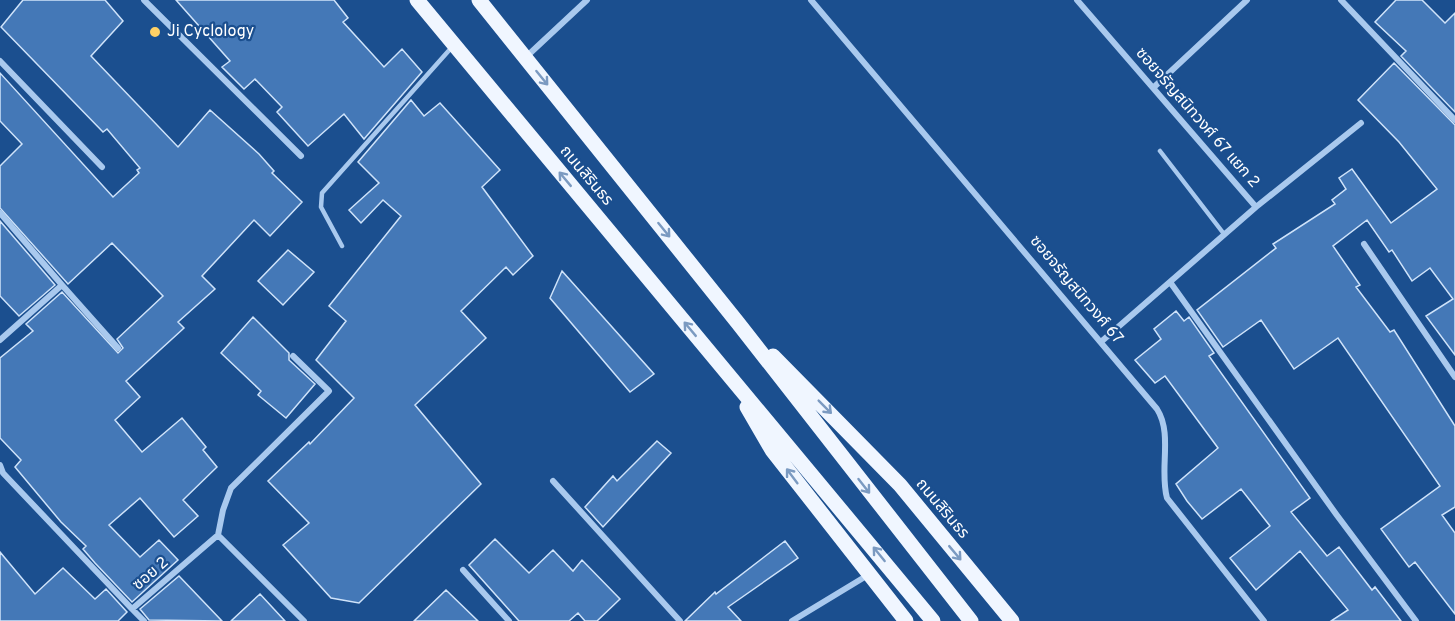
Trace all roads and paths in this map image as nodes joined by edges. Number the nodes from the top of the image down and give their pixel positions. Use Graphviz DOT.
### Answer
graph roads {
  1 [pos="144,0"];
  2 [pos="417,0"];
  3 [pos="479,0"];
  4 [pos="587,0"];
  5 [pos="811,0"];
  6 [pos="1077,0"];
  7 [pos="1248,0"];
  8 [pos="1341,0"];
  9 [pos="453,45"];
  10 [pos="525,58"];
  11 [pos="0,61"];
  12 [pos="1153,88"];
  13 [pos="1455,120"];
  14 [pos="1361,123"];
  15 [pos="1160,151"];
  16 [pos="301,156"];
  17 [pos="102,167"];
  18 [pos="1256,207"];
  19 [pos="0,213"];
  20 [pos="1224,234"];
  21 [pos="1364,244"];
  22 [pos="342,246"];
  23 [pos="1170,282"];
  24 [pos="62,285"];
  25 [pos="738,323"];
  26 [pos="0,340"];
  27 [pos="1102,341"];
  28 [pos="118,348"];
  29 [pos="293,356"];
  30 [pos="728,374"];
  31 [pos="1455,376"];
  32 [pos="0,465"];
  33 [pos="553,481"];
  34 [pos="218,535"];
  35 [pos="463,570"];
  36 [pos="869,575"];
  37 [pos="132,609"];
  38 [pos="144,621"];
  39 [pos="304,621"];
  40 [pos="509,621"];
  41 [pos="680,621"];
  42 [pos="792,621"];
  43 [pos="906,621"];
  44 [pos="933,621"];
  45 [pos="971,621"];
  46 [pos="1012,621"];
  47 [pos="1264,621"];
  48 [pos="1416,621"];
  1 -- 16 [label="street"];
  2 -- 9 [label="main road, ถนนสิรินธร"];
  3 -- 10 [label="main road, ถนนสิรินธร"];
  4 -- 10 [label="street"];
  5 -- 27 [label="street, ซอยจรัญสนิทวงศ์ 67"];
  6 -- 12 [label="street, ซอยจรัญสนิทวงศ์ 67 แยก 2"];
  7 -- 12 [label="street"];
  8 -- 13 [label="street"];
  9 -- 22 [label="lane"];
  30 -- 9 [label="main road, ถนนสิรินธร, one-way"];
  10 -- 25 [label="main road, ถนนสิรินธร, one-way"];
  11 -- 17 [label="street"];
  12 -- 18 [label="street, ซอยจรัญสนิทวงศ์ 67 แยก 2"];
  14 -- 18 [label="street"];
  15 -- 20 [label="lane"];
  18 -- 20 [label="street, ซอยจรัญสนิทวงศ์ 67 แยก 2"];
  19 -- 24 [label="street"];
  20 -- 23 [label="street, ซอยจรัญสนิทวงศ์ 67 แยก 2"];
  21 -- 31 [label="street"];
  23 -- 27 [label="street, ซอยจรัญสนิทวงศ์ 67 แยก 2"];
  23 -- 48 [label="street"];
  24 -- 26 [label="street"];
  24 -- 28 [label="street"];
  25 -- 45 [label="main road, ถนนสิรินธร, one-way"];
  25 -- 46 [label="main road, ถนนสิรินธร, one-way"];
  27 -- 47 [label="street, ซอยจรัญสนิทวงศ์ 67"];
  29 -- 34 [label="street"];
  36 -- 30 [label="main road, ถนนสิรินธร, one-way"];
  44 -- 30 [label="main road, ถนนสิรินธร, one-way"];
  32 -- 37 [label="street, ซอย 2"];
  33 -- 41 [label="street"];
  34 -- 37 [label="street, ซอย 2"];
  34 -- 39 [label="street"];
  35 -- 40 [label="street"];
  36 -- 42 [label="street"];
  36 -- 43 [label="main road, ถนนสิรินธร"];
  37 -- 38 [label="street"];
}
